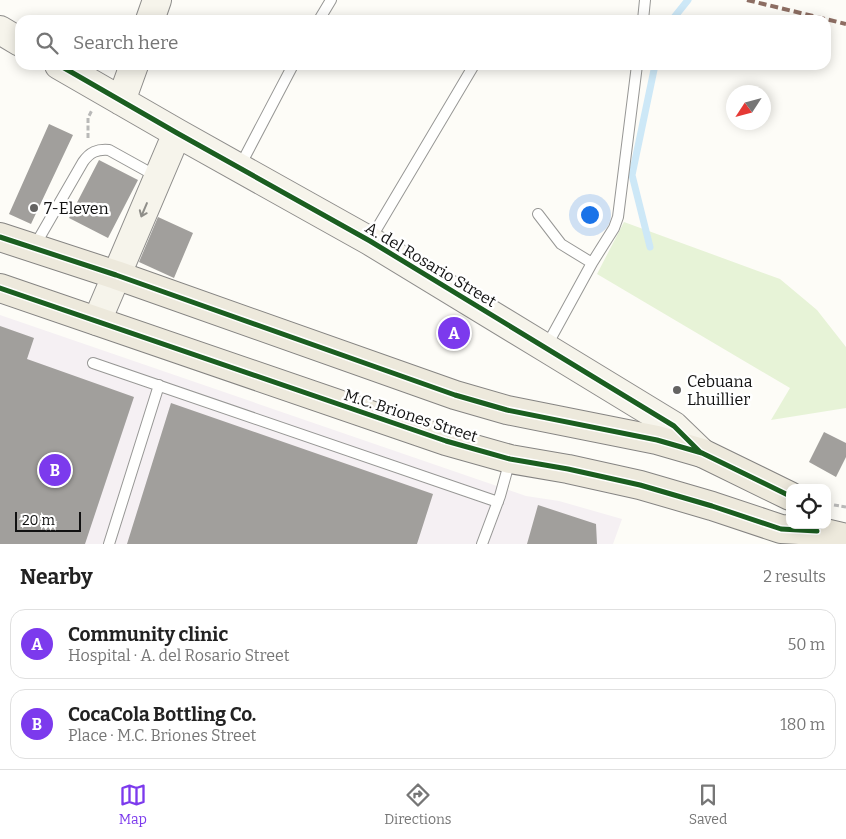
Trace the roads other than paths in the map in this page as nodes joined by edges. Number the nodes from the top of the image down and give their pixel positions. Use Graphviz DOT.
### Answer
graph roads {
  1 [pos="157,0"];
  2 [pos="331,0"];
  3 [pos="645,0"];
  4 [pos="152,15"];
  5 [pos="322,15"];
  6 [pos="644,15"];
  7 [pos="0,30"];
  8 [pos="15,39"];
  9 [pos="68,70"];
  10 [pos="130,70"];
  11 [pos="291,70"];
  12 [pos="471,70"];
  13 [pos="636,70"];
  14 [pos="111,95"];
  15 [pos="177,134"];
  16 [pos="239,168"];
  17 [pos="158,177"];
  18 [pos="538,214"];
  19 [pos="0,237"];
  20 [pos="370,241"];
  21 [pos="33,248"];
  22 [pos="592,263"];
  23 [pos="116,275"];
  24 [pos="0,288"];
  25 [pos="97,321"];
  26 [pos="546,348"];
  27 [pos="93,363"];
  28 [pos="158,385"];
  29 [pos="702,453"];
  30 [pos="510,459"];
  31 [pos="786,494"];
  32 [pos="498,502"];
  33 [pos="811,529"];
  34 [pos="818,529"];
  35 [pos="777,537"];
  36 [pos="846,538"];
  37 [pos="109,544"];
  38 [pos="482,544"];
  1 -- 4 [label="street"];
  2 -- 5 [label="lane"];
  3 -- 6 [label="lane"];
  7 -- 8 [label="street"];
  9 -- 14 [label="street, A. del Rosario Street"];
  10 -- 14 [label="street"];
  11 -- 16 [label="lane"];
  12 -- 20 [label="lane"];
  13 -- 22 [label="lane"];
  14 -- 15 [label="street, A. del Rosario Street"];
  15 -- 16 [label="street, A. del Rosario Street"];
  15 -- 17 [label="street"];
  16 -- 20 [label="street, A. del Rosario Street"];
  17 -- 21 [label="lane"];
  17 -- 23 [label="street, one-way"];
  18 -- 22 [label="lane"];
  19 -- 21 [label="main road, M.C. Briones Street"];
  20 -- 26 [label="street, A. del Rosario Street"];
  21 -- 23 [label="main road, M.C. Briones Street"];
  22 -- 26 [label="lane"];
  23 -- 25 [label="street"];
  23 -- 29 [label="main road, M.C. Briones Street"];
  24 -- 25 [label="main road, M.C. Briones Street"];
  25 -- 30 [label="main road, M.C. Briones Street"];
  26 -- 29 [label="street, A. del Rosario Street"];
  27 -- 28 [label="lane"];
  28 -- 32 [label="lane"];
  28 -- 37 [label="lane"];
  29 -- 31 [label="main road, M.C. Briones Street"];
  30 -- 32 [label="lane"];
  30 -- 35 [label="main road, M.C. Briones Street"];
  32 -- 38 [label="lane"];
  33 -- 35 [label="main road, M.C. Briones Street"];
  34 -- 36 [label="main road, M.C. Briones Street"];
}
